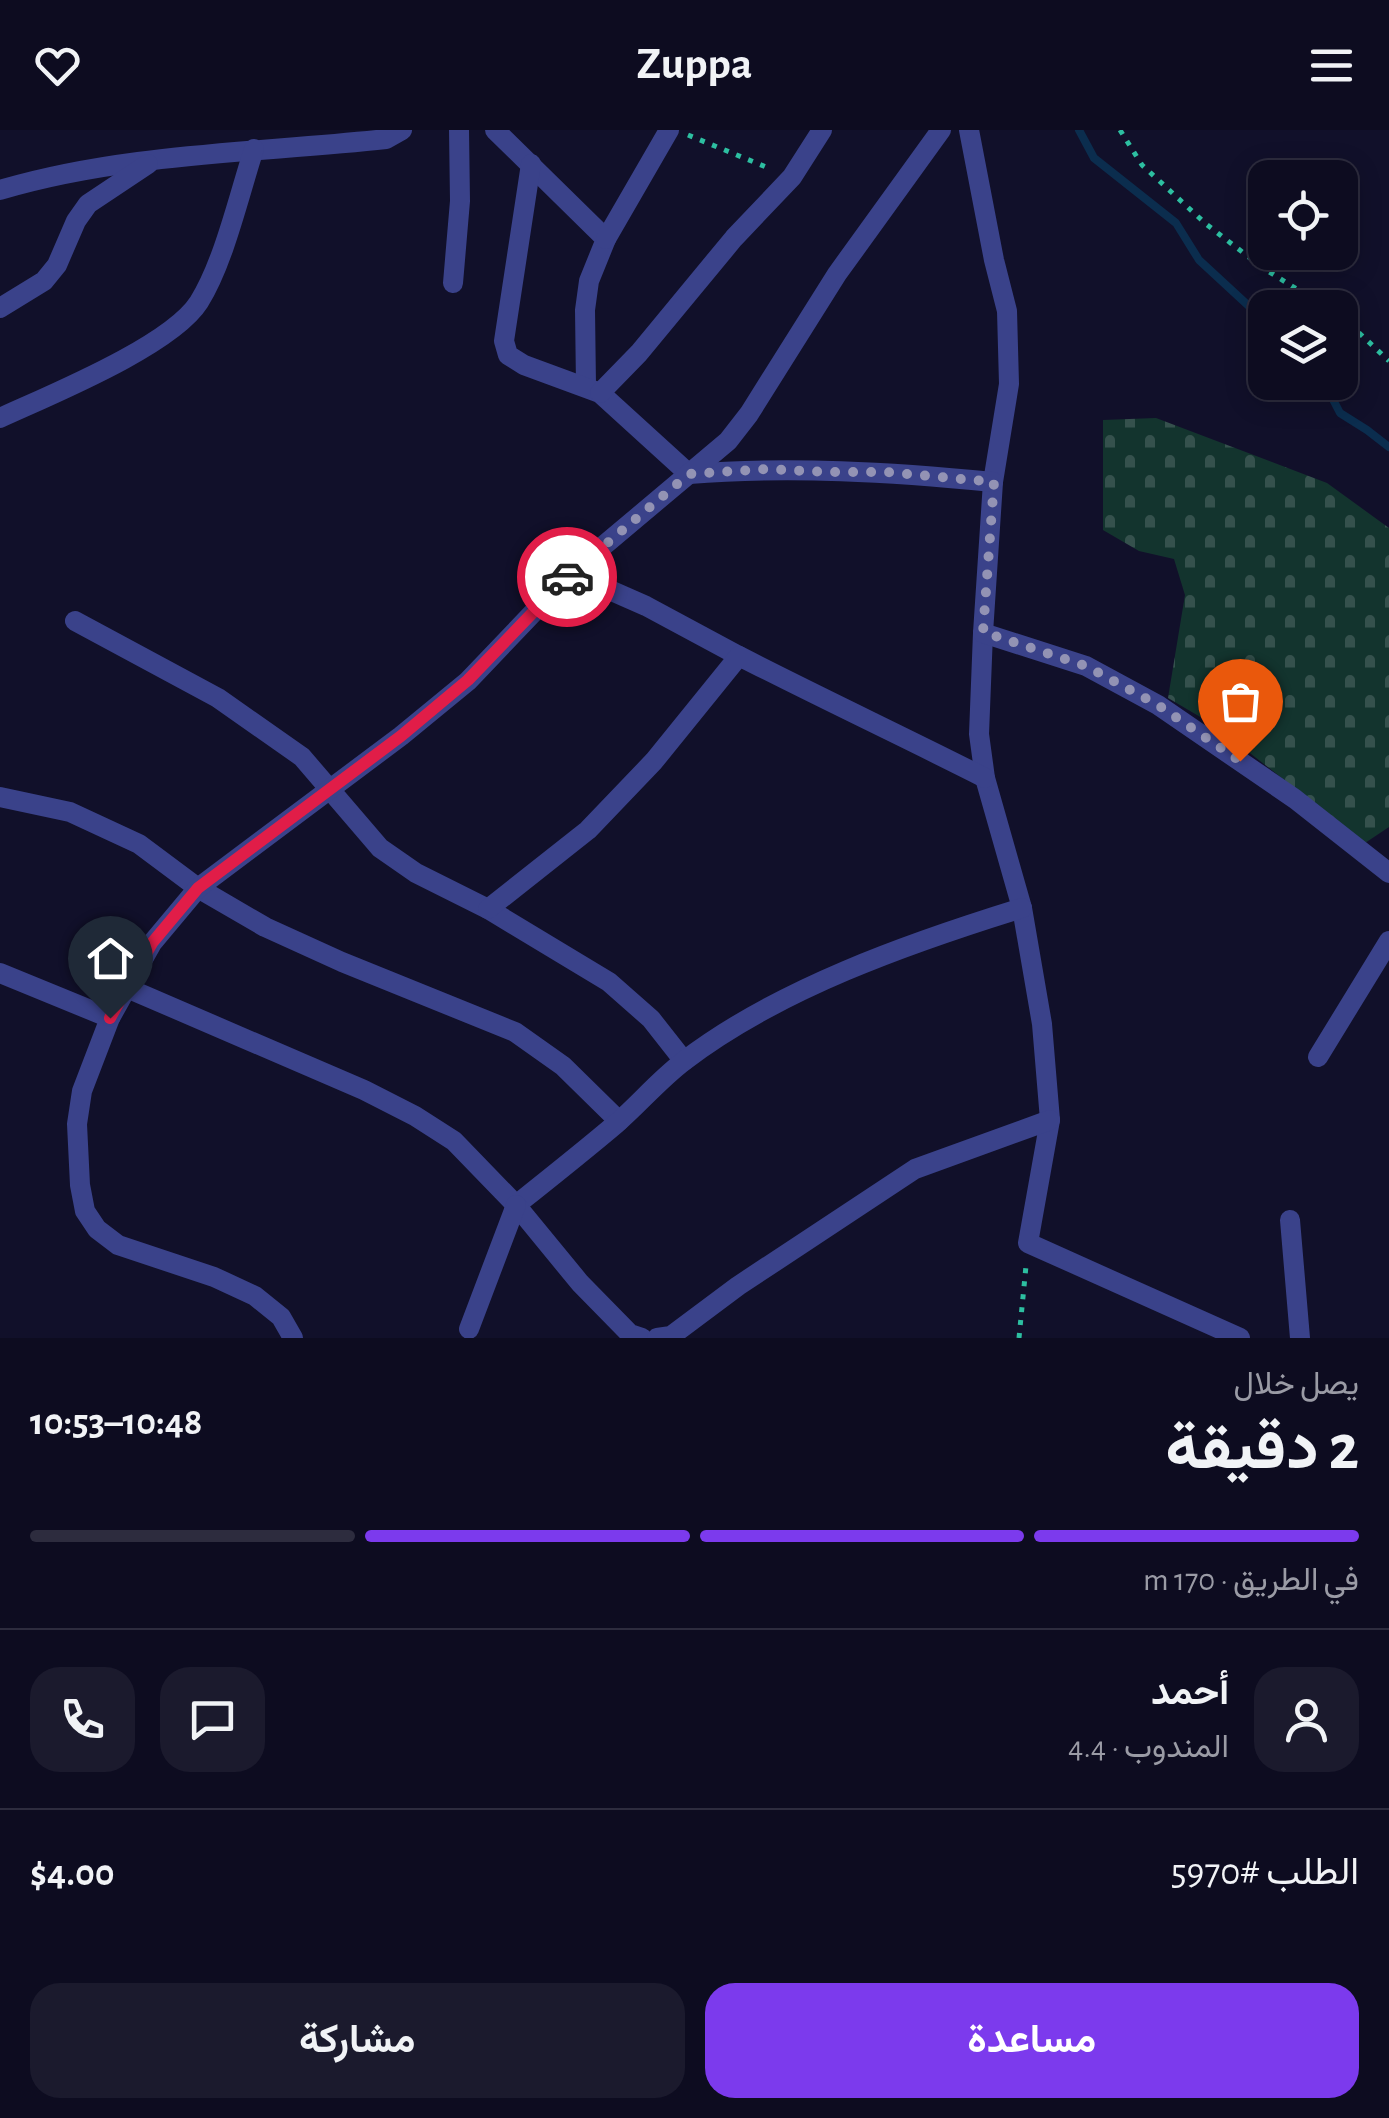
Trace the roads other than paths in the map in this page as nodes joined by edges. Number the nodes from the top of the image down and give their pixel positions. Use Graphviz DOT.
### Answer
graph roads {
  1 [pos="315,130"];
  2 [pos="402,130"];
  3 [pos="459,130"];
  4 [pos="495,130"];
  5 [pos="672,130"];
  6 [pos="822,130"];
  7 [pos="941,130"];
  8 [pos="968,130"];
  9 [pos="332,144"];
  10 [pos="254,149"];
  11 [pos="154,160"];
  12 [pos="531,164"];
  13 [pos="0,190"];
  14 [pos="606,239"];
  15 [pos="453,282"];
  16 [pos="0,308"];
  17 [pos="593,389"];
  18 [pos="0,418"];
  19 [pos="689,474"];
  20 [pos="994,482"];
  21 [pos="571,573"];
  22 [pos="75,621"];
  23 [pos="983,632"];
  24 [pos="739,656"];
  25 [pos="985,778"];
  26 [pos="331,789"];
  27 [pos="0,797"];
  28 [pos="1389,874"];
  29 [pos="198,888"];
  30 [pos="1022,908"];
  31 [pos="488,909"];
  32 [pos="1389,941"];
  33 [pos="0,974"];
  34 [pos="127,988"];
  35 [pos="110,1018"];
  36 [pos="1318,1058"];
  37 [pos="684,1061"];
  38 [pos="1050,1120"];
  39 [pos="619,1121"];
  40 [pos="516,1205"];
  41 [pos="1290,1220"];
  42 [pos="469,1329"];
  43 [pos="293,1338"];
  44 [pos="642,1338"];
  45 [pos="657,1338"];
  46 [pos="1240,1338"];
  47 [pos="1300,1338"];
  1 -- 9 [label="street"];
  2 -- 9 [label="street"];
  3 -- 15 [label="street"];
  4 -- 12 [label="street"];
  5 -- 14 [label="street"];
  6 -- 17 [label="street"];
  7 -- 19 [label="street"];
  8 -- 20 [label="street"];
  9 -- 10 [label="street"];
  10 -- 11 [label="street"];
  10 -- 18 [label="street"];
  11 -- 13 [label="street"];
  11 -- 16 [label="street"];
  12 -- 14 [label="street"];
  12 -- 17 [label="street"];
  14 -- 17 [label="street"];
  17 -- 19 [label="street"];
  19 -- 20 [label="street"];
  19 -- 21 [label="street"];
  20 -- 23 [label="street"];
  21 -- 24 [label="street"];
  21 -- 26 [label="street"];
  22 -- 26 [label="street"];
  23 -- 25 [label="street"];
  23 -- 28 [label="street"];
  24 -- 25 [label="street"];
  24 -- 31 [label="street"];
  25 -- 30 [label="street"];
  26 -- 29 [label="street"];
  26 -- 31 [label="street"];
  27 -- 29 [label="street"];
  29 -- 34 [label="street"];
  29 -- 39 [label="street"];
  30 -- 37 [label="street"];
  30 -- 38 [label="street"];
  31 -- 37 [label="street"];
  32 -- 36 [label="street"];
  33 -- 35 [label="street"];
  34 -- 35 [label="street"];
  34 -- 40 [label="street"];
  35 -- 43 [label="street"];
  37 -- 39 [label="street"];
  38 -- 45 [label="street"];
  38 -- 46 [label="street"];
  39 -- 40 [label="street"];
  40 -- 42 [label="street"];
  40 -- 44 [label="street"];
  41 -- 47 [label="street"];
}
